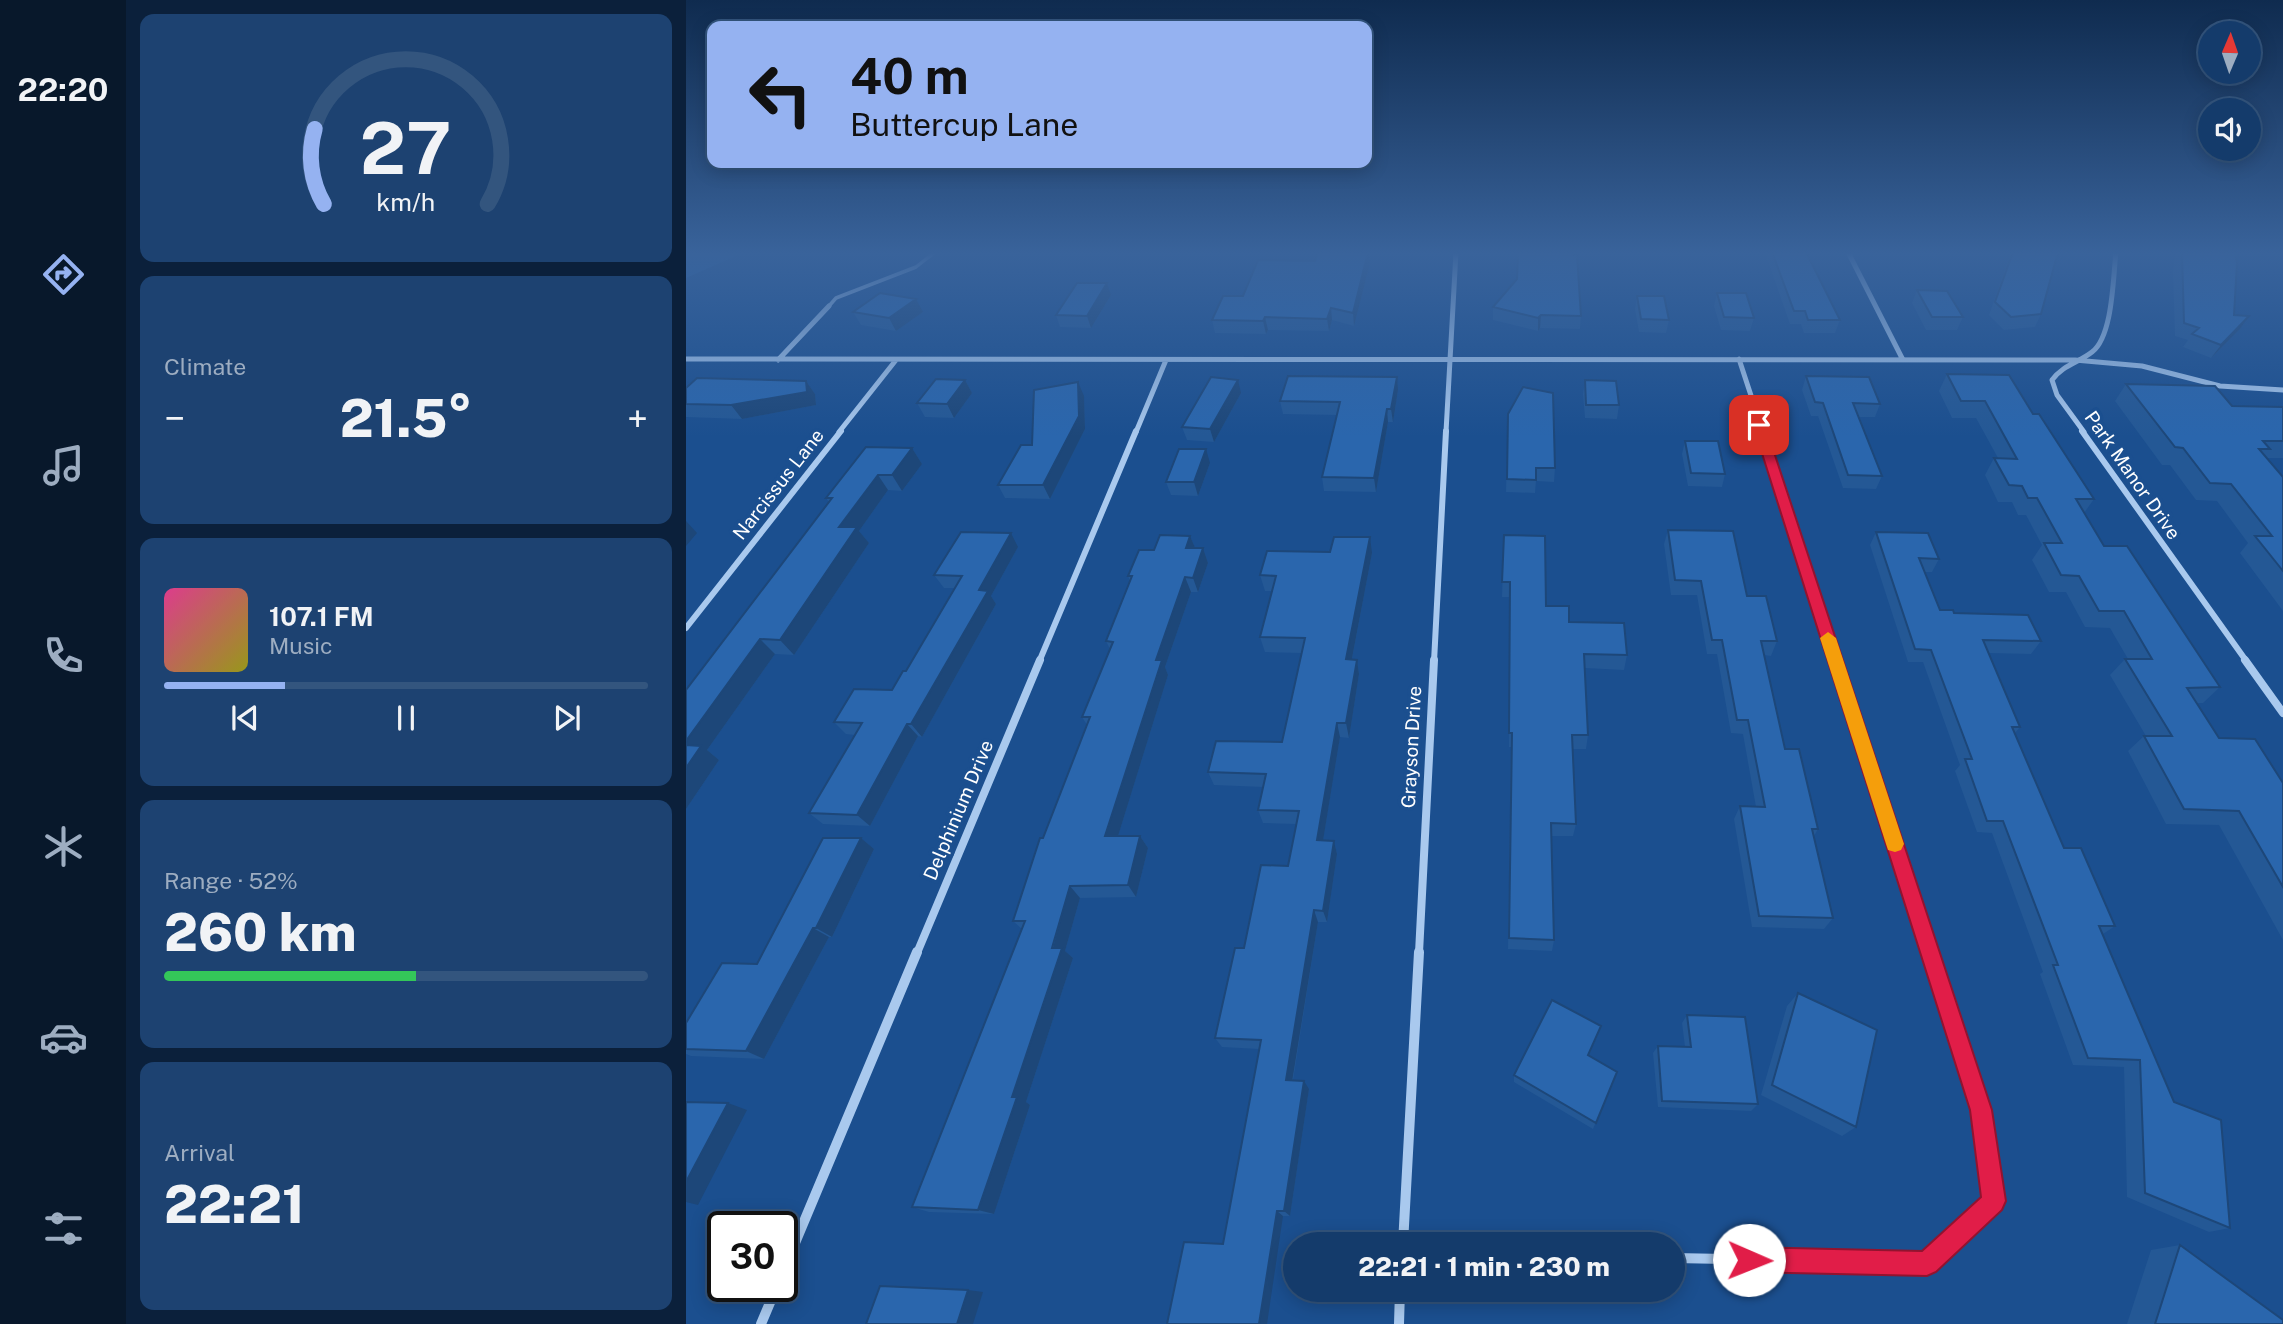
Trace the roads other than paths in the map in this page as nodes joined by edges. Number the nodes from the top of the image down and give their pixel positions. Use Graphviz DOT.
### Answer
graph roads {
  1 [pos="822,314"];
  2 [pos="1451,314"];
  3 [pos="1880,314"];
  4 [pos="2107,314"];
  5 [pos="686,359"];
  6 [pos="1739,359"];
  7 [pos="778,360"];
  8 [pos="896,360"];
  9 [pos="1166,360"];
  10 [pos="1448,360"];
  11 [pos="1903,360"];
  12 [pos="2075,360"];
  13 [pos="2283,390"];
  14 [pos="686,628"];
  15 [pos="2283,713"];
  16 [pos="1404,1232"];
  17 [pos="798,1236"];
  18 [pos="1685,1258"];
  19 [pos="770,1302"];
  20 [pos="1400,1302"];
  21 [pos="761,1324"];
  22 [pos="1399,1324"];
  1 -- 7 [label="street"];
  2 -- 10 [label="street, Grayson Drive"];
  3 -- 11 [label="street"];
  4 -- 12 [label="street, Park Manor Drive"];
  5 -- 7 [label="street"];
  6 -- 10 [label="street"];
  6 -- 11 [label="street"];
  6 -- 18 [label="street"];
  7 -- 8 [label="street"];
  8 -- 9 [label="street"];
  8 -- 14 [label="street, Narcissus Lane"];
  9 -- 10 [label="street"];
  9 -- 17 [label="street, Delphinium Drive"];
  10 -- 16 [label="street, Grayson Drive"];
  11 -- 12 [label="street"];
  12 -- 13 [label="street"];
  12 -- 15 [label="street, Park Manor Drive"];
  19 -- 21 [label="street"];
  20 -- 22 [label="street"];
}
